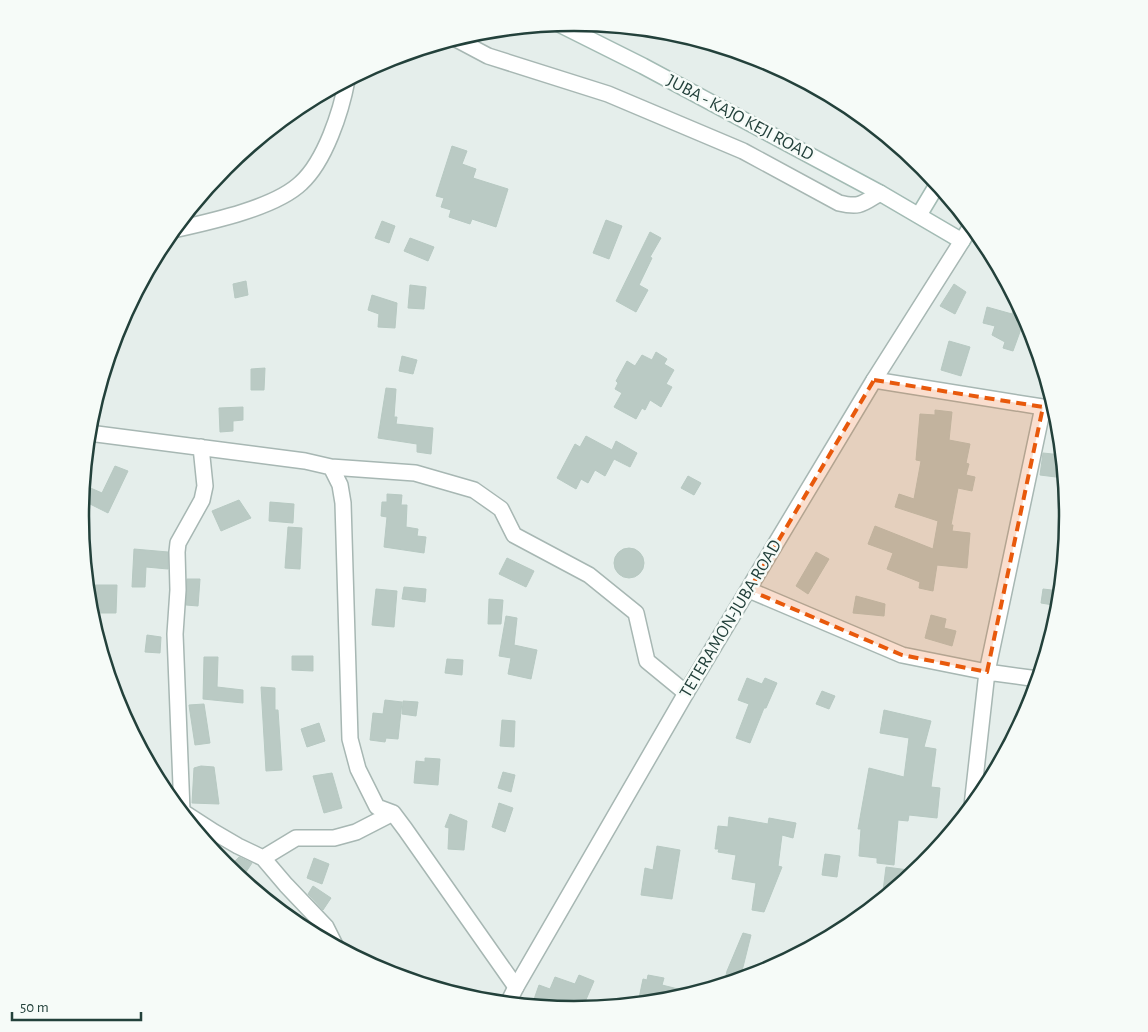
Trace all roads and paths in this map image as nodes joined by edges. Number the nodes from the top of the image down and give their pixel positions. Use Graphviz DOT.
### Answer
graph roads {
  1 [pos="573,31"];
  2 [pos="466,44"];
  3 [pos="345,89"];
  4 [pos="933,191"];
  5 [pos="880,193"];
  6 [pos="919,215"];
  7 [pos="185,227"];
  8 [pos="967,233"];
  9 [pos="962,241"];
  10 [pos="874,380"];
  11 [pos="1046,407"];
  12 [pos="1047,414"];
  13 [pos="97,433"];
  14 [pos="201,447"];
  15 [pos="331,467"];
  16 [pos="749,590"];
  17 [pos="987,672"];
  18 [pos="1031,677"];
  19 [pos="686,693"];
  20 [pos="974,790"];
  21 [pos="181,799"];
  22 [pos="393,813"];
  23 [pos="197,820"];
  24 [pos="263,858"];
  25 [pos="330,935"];
  26 [pos="516,987"];
  27 [pos="511,997"];
  1 -- 5 [label="street, JUBA - KAJO KEJI ROAD"];
  2 -- 5 [label="street"];
  3 -- 7 [label="street"];
  4 -- 6 [label="street"];
  5 -- 6 [label="street, JUBA - KAJO KEJI ROAD"];
  6 -- 9 [label="street, JUBA - KAJO KEJI ROAD"];
  8 -- 9 [label="street"];
  9 -- 10 [label="street, TETERAMON-JUBA ROAD"];
  10 -- 11 [label="street"];
  10 -- 16 [label="street, TETERAMON-JUBA ROAD"];
  12 -- 17 [label="street"];
  13 -- 14 [label="street"];
  14 -- 15 [label="street"];
  14 -- 21 [label="street"];
  15 -- 19 [label="street"];
  15 -- 22 [label="street"];
  16 -- 17 [label="street"];
  16 -- 19 [label="street, TETERAMON-JUBA ROAD"];
  17 -- 18 [label="street"];
  17 -- 20 [label="street"];
  19 -- 26 [label="street, TETERAMON-JUBA ROAD"];
  22 -- 24 [label="street"];
  22 -- 26 [label="street"];
  23 -- 24 [label="street"];
  24 -- 25 [label="street"];
  26 -- 27 [label="street, TETERAMON-JUBA ROAD"];
}
